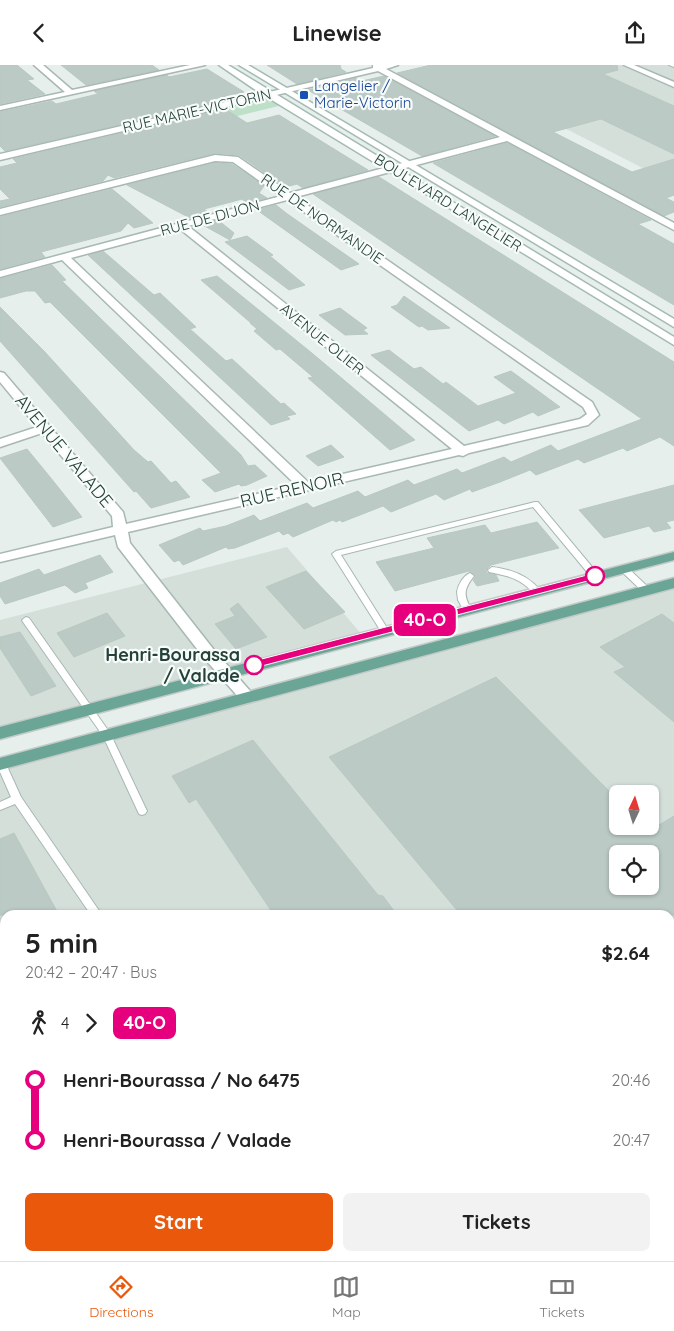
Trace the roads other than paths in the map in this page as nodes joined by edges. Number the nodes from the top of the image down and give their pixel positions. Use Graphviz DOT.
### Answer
graph roads {
  1 [pos="38,65"];
  2 [pos="201,65"];
  3 [pos="223,65"];
  4 [pos="244,65"];
  5 [pos="394,65"];
  6 [pos="628,65"];
  7 [pos="376,67"];
  8 [pos="674,85"];
  9 [pos="286,90"];
  10 [pos="71,93"];
  11 [pos="268,94"];
  12 [pos="0,109"];
  13 [pos="508,138"];
  14 [pos="0,157"];
  15 [pos="409,164"];
  16 [pos="391,168"];
  17 [pos="288,196"];
  18 [pos="0,212"];
  19 [pos="182,225"];
  20 [pos="674,227"];
  21 [pos="64,257"];
  22 [pos="0,275"];
  23 [pos="674,324"];
  24 [pos="674,342"];
  25 [pos="0,375"];
  26 [pos="584,422"];
  27 [pos="46,428"];
  28 [pos="0,443"];
  29 [pos="463,451"];
  30 [pos="306,487"];
  31 [pos="121,531"];
  32 [pos="674,556"];
  33 [pos="0,558"];
  34 [pos="624,569"];
  35 [pos="492,570"];
  36 [pos="470,576"];
  37 [pos="595,576"];
  38 [pos="674,583"];
  39 [pos="537,591"];
  40 [pos="646,591"];
  41 [pos="467,609"];
  42 [pos="26,620"];
  43 [pos="385,631"];
  44 [pos="225,673"];
  45 [pos="246,697"];
  46 [pos="89,709"];
  47 [pos="0,733"];
  48 [pos="107,735"];
  49 [pos="1,764"];
  50 [pos="17,799"];
  51 [pos="0,806"];
  52 [pos="142,811"];
  53 [pos="94,910"];
  1 -- 10 [label="street"];
  2 -- 10 [label="street"];
  3 -- 11 [label="street, BOULEVARD LANGELIER"];
  4 -- 9 [label="street, BOULEVARD LANGELIER"];
  5 -- 7 [label="street, RUE MARIE-VICTORIN"];
  6 -- 8 [label="street"];
  7 -- 9 [label="street, RUE MARIE-VICTORIN"];
  7 -- 13 [label="street"];
  9 -- 11 [label="street, RUE MARIE-VICTORIN"];
  9 -- 15 [label="street, BOULEVARD LANGELIER"];
  10 -- 12 [label="street"];
  11 -- 14 [label="street, RUE MARIE-VICTORIN"];
  11 -- 16 [label="street, BOULEVARD LANGELIER"];
  13 -- 15 [label="street, RUE DE DIJON"];
  13 -- 20 [label="street"];
  15 -- 16 [label="street, RUE DE DIJON"];
  15 -- 23 [label="street, BOULEVARD LANGELIER"];
  16 -- 17 [label="street, RUE DE DIJON"];
  16 -- 24 [label="street, BOULEVARD LANGELIER"];
  17 -- 18 [label="street, RUE DE NORMANDIE"];
  17 -- 19 [label="street, RUE DE DIJON"];
  17 -- 26 [label="street, RUE DE NORMANDIE"];
  19 -- 21 [label="street, RUE DE DIJON"];
  19 -- 29 [label="street, AVENUE OLIER"];
  21 -- 22 [label="street, RUE DE DIJON"];
  21 -- 30 [label="street"];
  25 -- 27 [label="street, AVENUE VALADE"];
  26 -- 29 [label="street, RUE RENOIR"];
  27 -- 28 [label="street"];
  27 -- 31 [label="street, AVENUE VALADE"];
  29 -- 30 [label="street, RUE RENOIR"];
  30 -- 31 [label="street, RUE RENOIR"];
  31 -- 33 [label="street, RUE RENOIR"];
  31 -- 44 [label="street, AVENUE VALADE"];
  32 -- 34 [label="main road"];
  34 -- 37 [label="main road"];
  34 -- 40 [label="lane"];
  35 -- 39 [label="lane"];
  36 -- 41 [label="lane"];
  37 -- 39 [label="main road"];
  37 -- 43 [label="lane"];
  38 -- 40 [label="main road"];
  39 -- 41 [label="main road"];
  40 -- 45 [label="main road"];
  41 -- 43 [label="main road"];
  42 -- 46 [label="lane"];
  43 -- 44 [label="main road"];
  44 -- 45 [label="street, AVENUE VALADE"];
  44 -- 46 [label="main road"];
  45 -- 48 [label="main road"];
  46 -- 47 [label="main road"];
  46 -- 48 [label="lane"];
  48 -- 49 [label="main road"];
  48 -- 52 [label="lane"];
  49 -- 50 [label="lane"];
  50 -- 51 [label="lane"];
  50 -- 53 [label="lane"];
}
